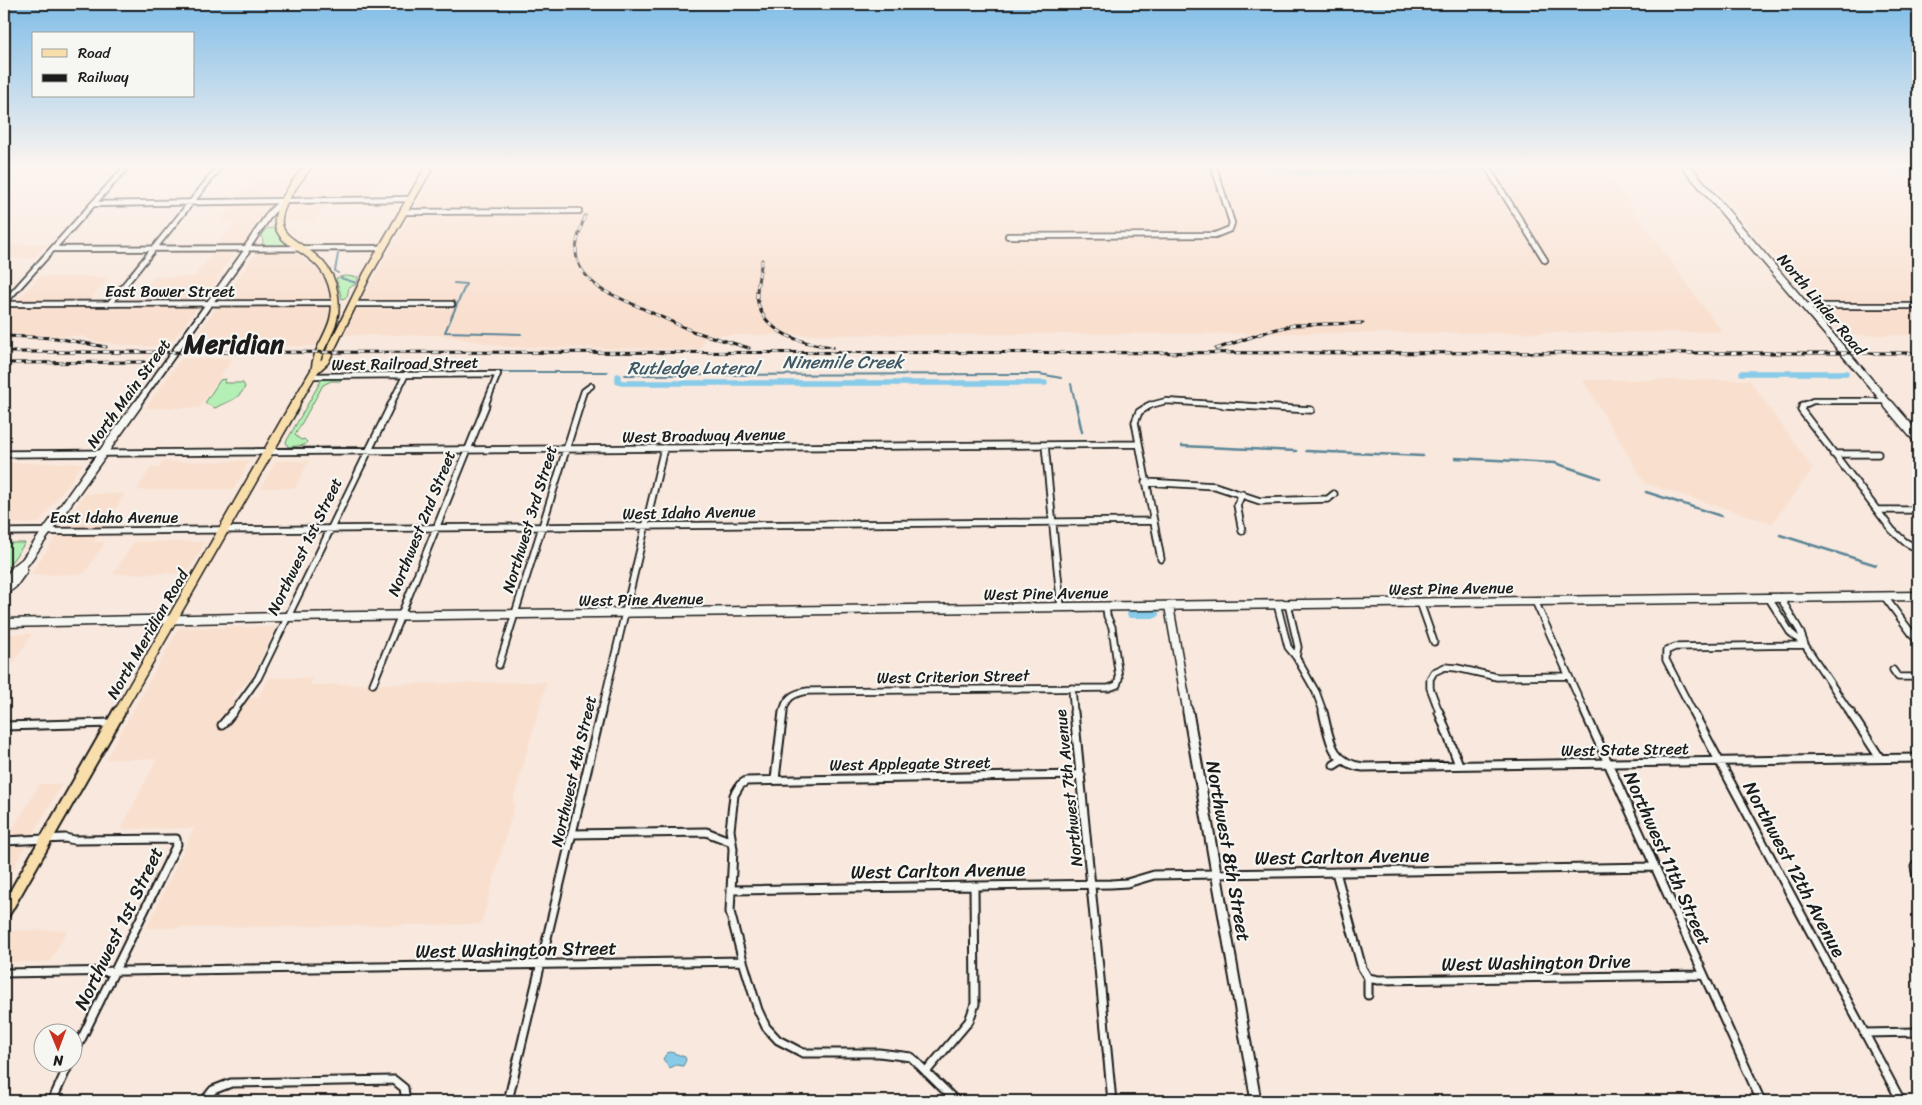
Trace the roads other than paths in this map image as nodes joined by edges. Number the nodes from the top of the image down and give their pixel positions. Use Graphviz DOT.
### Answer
graph roads {
  1 [pos="82,216"];
  2 [pos="180,216"];
  3 [pos="269,216"];
  4 [pos="278,216"];
  5 [pos="402,216"];
  6 [pos="1230,216"];
  7 [pos="1517,216"];
  8 [pos="1728,216"];
  9 [pos="1008,236"];
  10 [pos="53,248"];
  11 [pos="246,248"];
  12 [pos="298,248"];
  13 [pos="382,248"];
  14 [pos="154,249"];
  15 [pos="1545,260"];
  16 [pos="4,303"];
  17 [pos="110,303"];
  18 [pos="335,303"];
  19 [pos="208,304"];
  20 [pos="352,304"];
  21 [pos="452,304"];
  22 [pos="1806,306"];
  23 [pos="1918,306"];
  24 [pos="313,373"];
  25 [pos="406,374"];
  26 [pos="498,374"];
  27 [pos="592,386"];
  28 [pos="1886,401"];
  29 [pos="1311,410"];
  30 [pos="1918,440"];
  31 [pos="1139,444"];
  32 [pos="1045,445"];
  33 [pos="664,448"];
  34 [pos="565,449"];
  35 [pos="466,450"];
  36 [pos="368,451"];
  37 [pos="268,452"];
  38 [pos="102,453"];
  39 [pos="4,454"];
  40 [pos="1833,454"];
  41 [pos="1878,454"];
  42 [pos="1145,482"];
  43 [pos="1242,494"];
  44 [pos="1334,494"];
  45 [pos="1918,506"];
  46 [pos="1876,510"];
  47 [pos="1154,520"];
  48 [pos="1052,521"];
  49 [pos="645,526"];
  50 [pos="540,527"];
  51 [pos="329,529"];
  52 [pos="434,529"];
  53 [pos="224,530"];
  54 [pos="1242,531"];
  55 [pos="4,532"];
  56 [pos="46,532"];
  57 [pos="1918,549"];
  58 [pos="1161,559"];
  59 [pos="5,590"];
  60 [pos="1884,596"];
  61 [pos="1918,596"];
  62 [pos="1768,597"];
  63 [pos="1780,597"];
  64 [pos="1535,601"];
  65 [pos="1420,602"];
  66 [pos="1277,604"];
  67 [pos="1288,604"];
  68 [pos="1169,606"];
  69 [pos="1061,607"];
  70 [pos="1106,607"];
  71 [pos="625,612"];
  72 [pos="514,614"];
  73 [pos="400,615"];
  74 [pos="286,617"];
  75 [pos="173,618"];
  76 [pos="4,623"];
  77 [pos="1434,642"];
  78 [pos="1918,642"];
  79 [pos="1805,645"];
  80 [pos="1296,657"];
  81 [pos="499,665"];
  82 [pos="1893,670"];
  83 [pos="1568,676"];
  84 [pos="1918,677"];
  85 [pos="373,684"];
  86 [pos="1072,688"];
  87 [pos="112,723"];
  88 [pos="222,725"];
  89 [pos="4,726"];
  90 [pos="1880,758"];
  91 [pos="1918,758"];
  92 [pos="1342,760"];
  93 [pos="1719,761"];
  94 [pos="1607,763"];
  95 [pos="1334,765"];
  96 [pos="1459,766"];
  97 [pos="1081,775"];
  98 [pos="775,779"];
  99 [pos="572,834"];
  100 [pos="46,840"];
  101 [pos="4,841"];
  102 [pos="732,842"];
  103 [pos="1916,865"];
  104 [pos="1654,867"];
  105 [pos="1336,872"];
  106 [pos="1215,874"];
  107 [pos="1918,881"];
  108 [pos="1092,884"];
  109 [pos="974,886"];
  110 [pos="730,890"];
  111 [pos="4,913"];
  112 [pos="742,961"];
  113 [pos="540,965"];
  114 [pos="115,971"];
  115 [pos="4,973"];
  116 [pos="1703,975"];
  117 [pos="1368,978"];
  118 [pos="1368,995"];
  119 [pos="1918,1032"];
  120 [pos="1865,1033"];
  121 [pos="82,1038"];
  122 [pos="65,1072"];
  123 [pos="926,1072"];
  124 [pos="52,1101"];
  125 [pos="204,1101"];
  126 [pos="406,1101"];
  127 [pos="508,1101"];
  128 [pos="956,1101"];
  129 [pos="1112,1101"];
  130 [pos="1256,1101"];
  131 [pos="1761,1101"];
  132 [pos="1901,1101"];
  1 -- 10 [label="street"];
  2 -- 14 [label="street"];
  3 -- 11 [label="street, North Main Street"];
  4 -- 12 [label="main road, North Meridian Road"];
  5 -- 13 [label="main road, North Meridian Road"];
  6 -- 9 [label="street"];
  7 -- 15 [label="street"];
  8 -- 22 [label="main road, North Linder Road"];
  10 -- 14 [label="street"];
  10 -- 16 [label="street"];
  11 -- 12 [label="street"];
  11 -- 14 [label="street"];
  11 -- 19 [label="street, North Main Street"];
  12 -- 13 [label="street"];
  12 -- 18 [label="main road, North Meridian Road"];
  13 -- 20 [label="main road, North Meridian Road"];
  14 -- 17 [label="street"];
  16 -- 17 [label="street, East Bower Street"];
  17 -- 19 [label="street, East Bower Street"];
  18 -- 19 [label="street, East Bower Street"];
  18 -- 24 [label="main road, North Meridian Road"];
  19 -- 38 [label="street, North Main Street"];
  20 -- 21 [label="street"];
  20 -- 24 [label="main road, North Meridian Road"];
  22 -- 23 [label="street"];
  22 -- 28 [label="main road, North Linder Road"];
  24 -- 25 [label="street, West Railroad Street"];
  24 -- 37 [label="main road, North Meridian Road"];
  25 -- 26 [label="street, West Railroad Street"];
  25 -- 36 [label="street, Northwest 1st Street"];
  26 -- 35 [label="street, Northwest 2nd Street"];
  27 -- 34 [label="street, Northwest 3rd Street"];
  28 -- 30 [label="main road, North Linder Road"];
  28 -- 40 [label="street"];
  29 -- 31 [label="street"];
  31 -- 32 [label="street, West Broadway Avenue"];
  31 -- 42 [label="street"];
  32 -- 33 [label="street, West Broadway Avenue"];
  32 -- 48 [label="street"];
  33 -- 34 [label="street, West Broadway Avenue"];
  33 -- 49 [label="street, Northwest 4th Street"];
  34 -- 35 [label="street, West Broadway Avenue"];
  34 -- 50 [label="street, Northwest 3rd Street"];
  35 -- 36 [label="street, West Broadway Avenue"];
  35 -- 52 [label="street, Northwest 2nd Street"];
  36 -- 37 [label="street, West Broadway Avenue"];
  36 -- 51 [label="street, Northwest 1st Street"];
  37 -- 38 [label="street, West Broadway Avenue"];
  37 -- 53 [label="main road, North Meridian Road"];
  38 -- 39 [label="street, West Broadway Avenue"];
  38 -- 56 [label="street, North Main Street"];
  40 -- 41 [label="street"];
  40 -- 46 [label="street"];
  42 -- 43 [label="street"];
  42 -- 47 [label="street"];
  43 -- 44 [label="street"];
  43 -- 54 [label="street"];
  45 -- 46 [label="street"];
  46 -- 57 [label="street"];
  47 -- 48 [label="street, West Idaho Avenue"];
  47 -- 58 [label="street"];
  48 -- 49 [label="street, West Idaho Avenue"];
  48 -- 69 [label="street"];
  49 -- 50 [label="street, West Idaho Avenue"];
  49 -- 71 [label="street, Northwest 4th Street"];
  50 -- 52 [label="street, West Idaho Avenue"];
  50 -- 72 [label="street, Northwest 3rd Street"];
  51 -- 52 [label="street, West Idaho Avenue"];
  51 -- 53 [label="street, West Idaho Avenue"];
  51 -- 74 [label="street, Northwest 1st Street"];
  52 -- 73 [label="street, Northwest 2nd Street"];
  53 -- 56 [label="street, East Idaho Avenue"];
  53 -- 75 [label="main road, North Meridian Road"];
  55 -- 56 [label="street, East Idaho Avenue"];
  56 -- 59 [label="street, North Main Street"];
  60 -- 61 [label="street, West Pine Avenue"];
  60 -- 63 [label="street, West Pine Avenue"];
  60 -- 78 [label="street"];
  62 -- 63 [label="street, West Pine Avenue"];
  62 -- 64 [label="street, West Pine Avenue"];
  62 -- 79 [label="street"];
  63 -- 79 [label="street"];
  64 -- 65 [label="street, West Pine Avenue"];
  64 -- 83 [label="street, Northwest 11th Street"];
  65 -- 67 [label="street, West Pine Avenue"];
  65 -- 77 [label="street"];
  66 -- 67 [label="street, West Pine Avenue"];
  66 -- 68 [label="street, West Pine Avenue"];
  66 -- 80 [label="street"];
  67 -- 80 [label="street"];
  68 -- 70 [label="street, West Pine Avenue"];
  68 -- 106 [label="street, Northwest 8th Street"];
  69 -- 70 [label="street, West Pine Avenue"];
  69 -- 71 [label="street, West Pine Avenue"];
  70 -- 86 [label="street, West Criterion Street"];
  71 -- 72 [label="street, West Pine Avenue"];
  71 -- 99 [label="street, Northwest 4th Street"];
  72 -- 73 [label="street, West Pine Avenue"];
  72 -- 81 [label="street, Northwest 3rd Street"];
  73 -- 74 [label="street, West Pine Avenue"];
  73 -- 85 [label="street, Northwest 2nd Street"];
  74 -- 75 [label="street, West Pine Avenue"];
  74 -- 88 [label="street, Northwest 1st Street"];
  75 -- 76 [label="street, West Pine Avenue"];
  75 -- 87 [label="main road, North Meridian Road"];
  79 -- 90 [label="street"];
  79 -- 93 [label="street, Northwest 12th Avenue"];
  80 -- 92 [label="street"];
  82 -- 84 [label="street"];
  83 -- 94 [label="street, Northwest 11th Street"];
  83 -- 96 [label="street"];
  86 -- 97 [label="street, Northwest 7th Avenue"];
  86 -- 98 [label="street, West Criterion Street"];
  87 -- 89 [label="street"];
  87 -- 100 [label="main road, North Meridian Road"];
  90 -- 91 [label="street, West State Street"];
  90 -- 93 [label="street, West State Street"];
  92 -- 95 [label="street"];
  92 -- 96 [label="street, West State Street"];
  93 -- 94 [label="street, West State Street"];
  93 -- 120 [label="street, Northwest 12th Avenue"];
  94 -- 96 [label="street, West State Street"];
  94 -- 104 [label="street, Northwest 11th Street"];
  97 -- 98 [label="street, West Applegate Street"];
  97 -- 108 [label="street, Northwest 7th Avenue"];
  98 -- 102 [label="street, West Applegate Street"];
  99 -- 102 [label="street"];
  99 -- 113 [label="street, Northwest 4th Street"];
  100 -- 101 [label="street"];
  100 -- 111 [label="main road, North Meridian Road"];
  100 -- 114 [label="street, Northwest 1st Street"];
  102 -- 110 [label="street"];
  103 -- 107 [label="street"];
  104 -- 105 [label="street, West Carlton Avenue"];
  104 -- 116 [label="street, Northwest 11th Street"];
  105 -- 106 [label="street, West Carlton Avenue"];
  105 -- 117 [label="street"];
  106 -- 108 [label="street, West Carlton Avenue"];
  106 -- 130 [label="street, Northwest 8th Street"];
  108 -- 109 [label="street, West Carlton Avenue"];
  108 -- 129 [label="street, Northwest 7th Avenue"];
  109 -- 110 [label="street, West Carlton Avenue"];
  109 -- 123 [label="street"];
  110 -- 112 [label="street"];
  112 -- 113 [label="street, West Washington Street"];
  112 -- 123 [label="street"];
  113 -- 114 [label="street, West Washington Street"];
  113 -- 127 [label="street, Northwest 4th Street"];
  114 -- 115 [label="street, West Washington Street"];
  114 -- 121 [label="street, Northwest 1st Street"];
  116 -- 117 [label="street, West Washington Drive"];
  116 -- 131 [label="street, Northwest 11th Street"];
  117 -- 118 [label="street"];
  119 -- 120 [label="street"];
  120 -- 132 [label="street, Northwest 12th Avenue"];
  122 -- 124 [label="street"];
  123 -- 128 [label="street"];
  125 -- 126 [label="street"];
}
